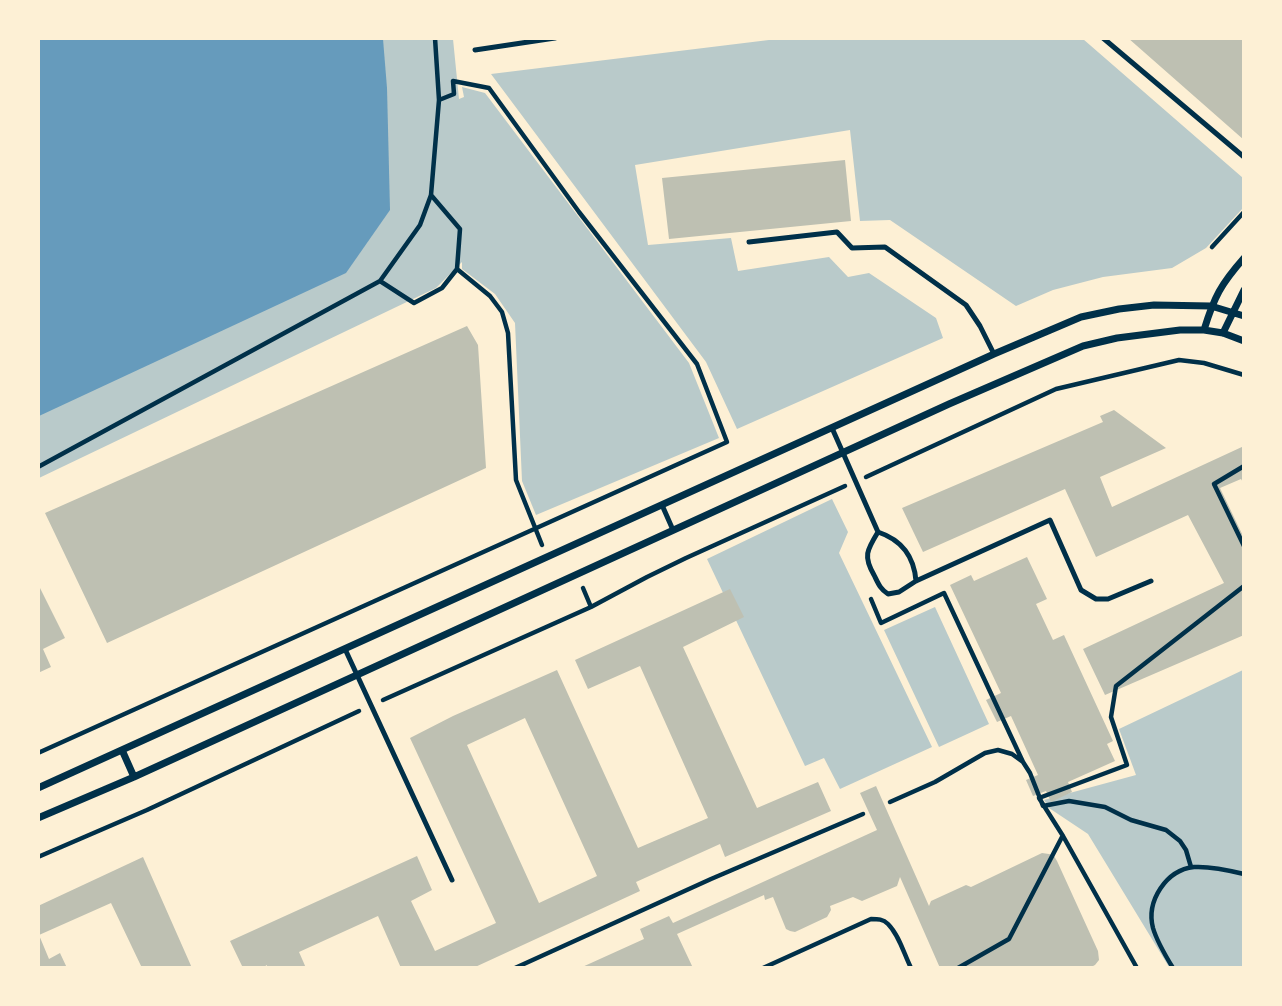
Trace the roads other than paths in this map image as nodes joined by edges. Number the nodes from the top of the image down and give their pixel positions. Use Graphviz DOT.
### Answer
graph roads {
  1 [pos="555,38"];
  2 [pos="1103,38"];
  3 [pos="475,50"];
  4 [pos="1244,157"];
  5 [pos="749,242"];
  6 [pos="1244,258"];
  7 [pos="1244,290"];
  8 [pos="1211,306"];
  9 [pos="1233,312"];
  10 [pos="1244,316"];
  11 [pos="1204,330"];
  12 [pos="1223,333"];
  13 [pos="1244,341"];
  14 [pos="994,354"];
  15 [pos="832,429"];
  16 [pos="843,453"];
  17 [pos="662,505"];
  18 [pos="673,530"];
  19 [pos="878,532"];
  20 [pos="1151,580"];
  21 [pos="916,581"];
  22 [pos="345,649"];
  23 [pos="357,674"];
  24 [pos="122,750"];
  25 [pos="134,777"];
  26 [pos="38,788"];
  27 [pos="38,818"];
  28 [pos="452,880"];
  1 -- 3 [label="lane"];
  2 -- 4 [label="lane"];
  5 -- 14 [label="lane"];
  6 -- 8 [label="street"];
  7 -- 9 [label="street"];
  8 -- 9 [label="street"];
  8 -- 11 [label="street"];
  8 -- 14 [label="street"];
  9 -- 10 [label="street"];
  9 -- 12 [label="street"];
  11 -- 12 [label="street"];
  11 -- 16 [label="street"];
  12 -- 13 [label="street"];
  14 -- 15 [label="street"];
  15 -- 16 [label="lane"];
  15 -- 17 [label="street"];
  16 -- 18 [label="street"];
  16 -- 19 [label="lane"];
  17 -- 18 [label="lane"];
  17 -- 22 [label="street"];
  18 -- 23 [label="street"];
  19 -- 21 [label="lane"];
  19 -- 21 [label="lane"];
  20 -- 21 [label="lane"];
  22 -- 23 [label="lane"];
  22 -- 24 [label="street"];
  23 -- 25 [label="street"];
  23 -- 28 [label="lane"];
  24 -- 25 [label="street"];
  24 -- 26 [label="street"];
  25 -- 27 [label="street"];
}
